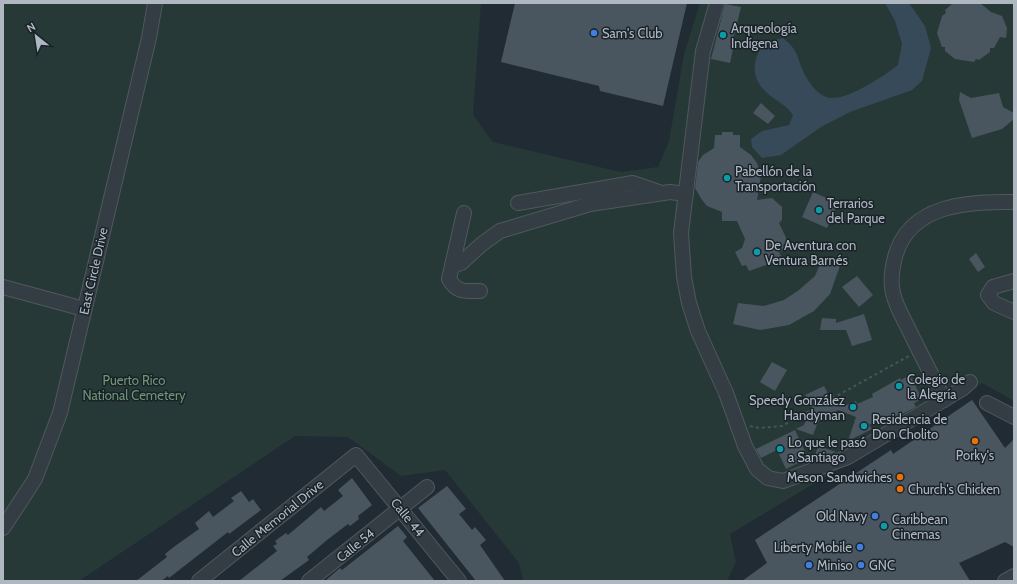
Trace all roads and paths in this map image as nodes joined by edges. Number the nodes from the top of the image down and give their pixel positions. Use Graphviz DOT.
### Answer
graph roads {
  1 [pos="155,3"];
  2 [pos="717,3"];
  3 [pos="661,193"];
  4 [pos="686,194"];
  5 [pos="1014,202"];
  6 [pos="518,203"];
  7 [pos="464,213"];
  8 [pos="452,266"];
  9 [pos="1014,281"];
  10 [pos="3,287"];
  11 [pos="480,291"];
  12 [pos="84,309"];
  13 [pos="1014,312"];
  14 [pos="919,351"];
  15 [pos="970,382"];
  16 [pos="944,400"];
  17 [pos="987,403"];
  18 [pos="1014,417"];
  19 [pos="737,423"];
  20 [pos="356,455"];
  21 [pos="427,487"];
  22 [pos="400,508"];
  23 [pos="3,528"];
  24 [pos="1014,576"];
  25 [pos="199,581"];
  26 [pos="309,581"];
  27 [pos="459,581"];
  28 [pos="1005,581"];
  1 -- 12 [label="street, East Circle Drive"];
  2 -- 4 [label="street"];
  3 -- 4 [label="street"];
  3 -- 6 [label="street"];
  3 -- 8 [label="street"];
  4 -- 19 [label="street"];
  5 -- 14 [label="street"];
  7 -- 8 [label="street"];
  8 -- 11 [label="street"];
  9 -- 13 [label="street"];
  10 -- 12 [label="street"];
  12 -- 23 [label="street, East Circle Drive"];
  14 -- 16 [label="street"];
  14 -- 19 [label="path"];
  15 -- 16 [label="street"];
  16 -- 19 [label="street"];
  17 -- 18 [label="street"];
  20 -- 22 [label="street, Calle 44"];
  20 -- 25 [label="street, Calle Memorial Drive"];
  21 -- 22 [label="street, Calle 54"];
  22 -- 26 [label="street, Calle 54"];
  22 -- 27 [label="street, Calle 44"];
  24 -- 28 [label="street"];
}
